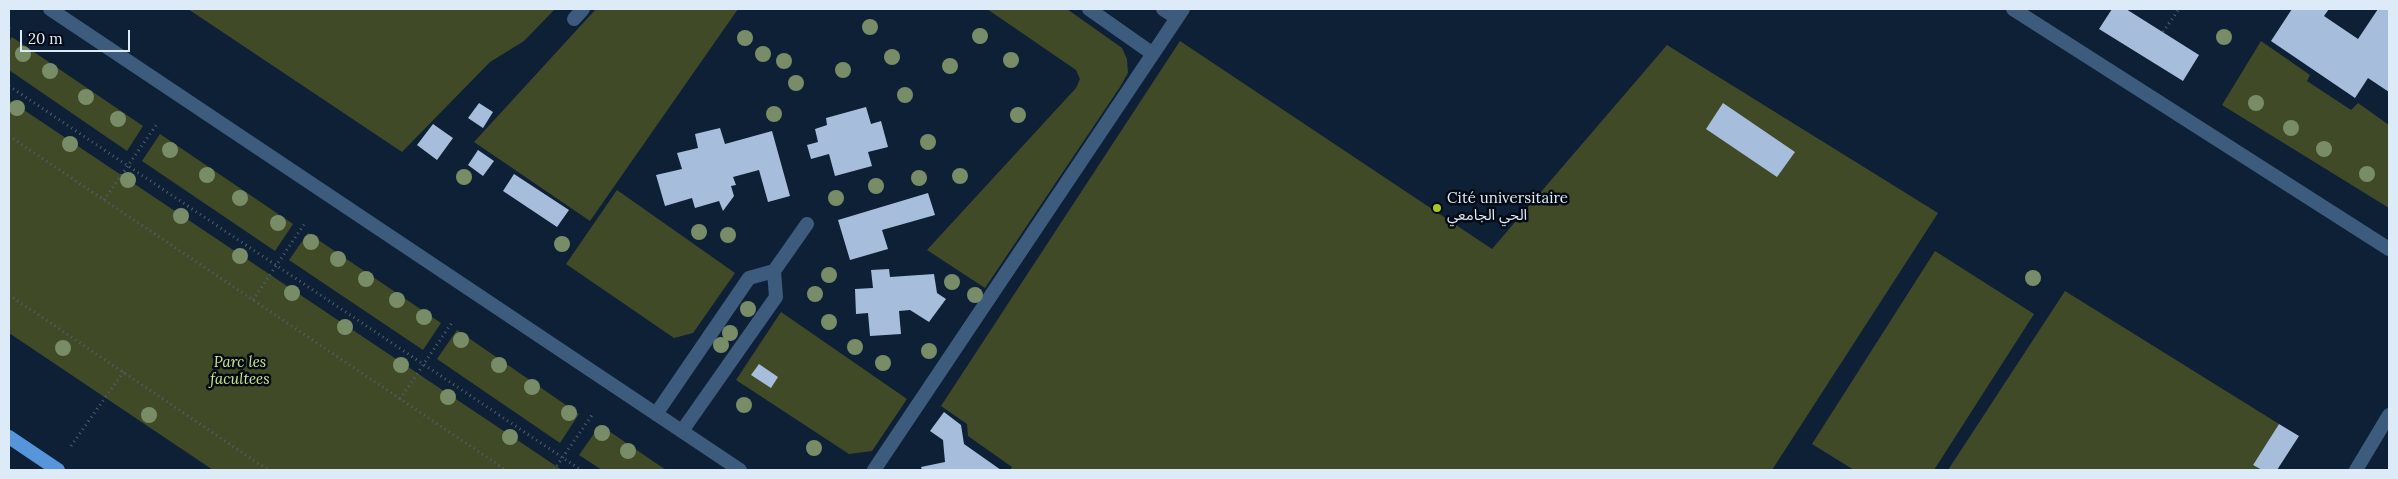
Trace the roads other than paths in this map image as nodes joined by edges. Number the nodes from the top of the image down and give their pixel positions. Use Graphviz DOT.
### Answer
graph roads {
  1 [pos="50,9"];
  2 [pos="1089,9"];
  3 [pos="1163,9"];
  4 [pos="2013,9"];
  5 [pos="1180,14"];
  6 [pos="1153,54"];
  7 [pos="807,224"];
  8 [pos="2389,249"];
  9 [pos="774,271"];
  10 [pos="656,414"];
  11 [pos="2389,415"];
  12 [pos="682,431"];
  13 [pos="9,437"];
  14 [pos="57,469"];
  15 [pos="740,470"];
  16 [pos="874,470"];
  17 [pos="2356,470"];
  1 -- 10 [label="street"];
  2 -- 6 [label="street"];
  3 -- 5 [label="street"];
  4 -- 8 [label="street"];
  5 -- 6 [label="street"];
  6 -- 16 [label="street"];
  7 -- 9 [label="street"];
  9 -- 10 [label="street"];
  9 -- 12 [label="street"];
  10 -- 12 [label="street"];
  11 -- 17 [label="street"];
  12 -- 15 [label="street"];
  13 -- 14 [label="main road"];
}
